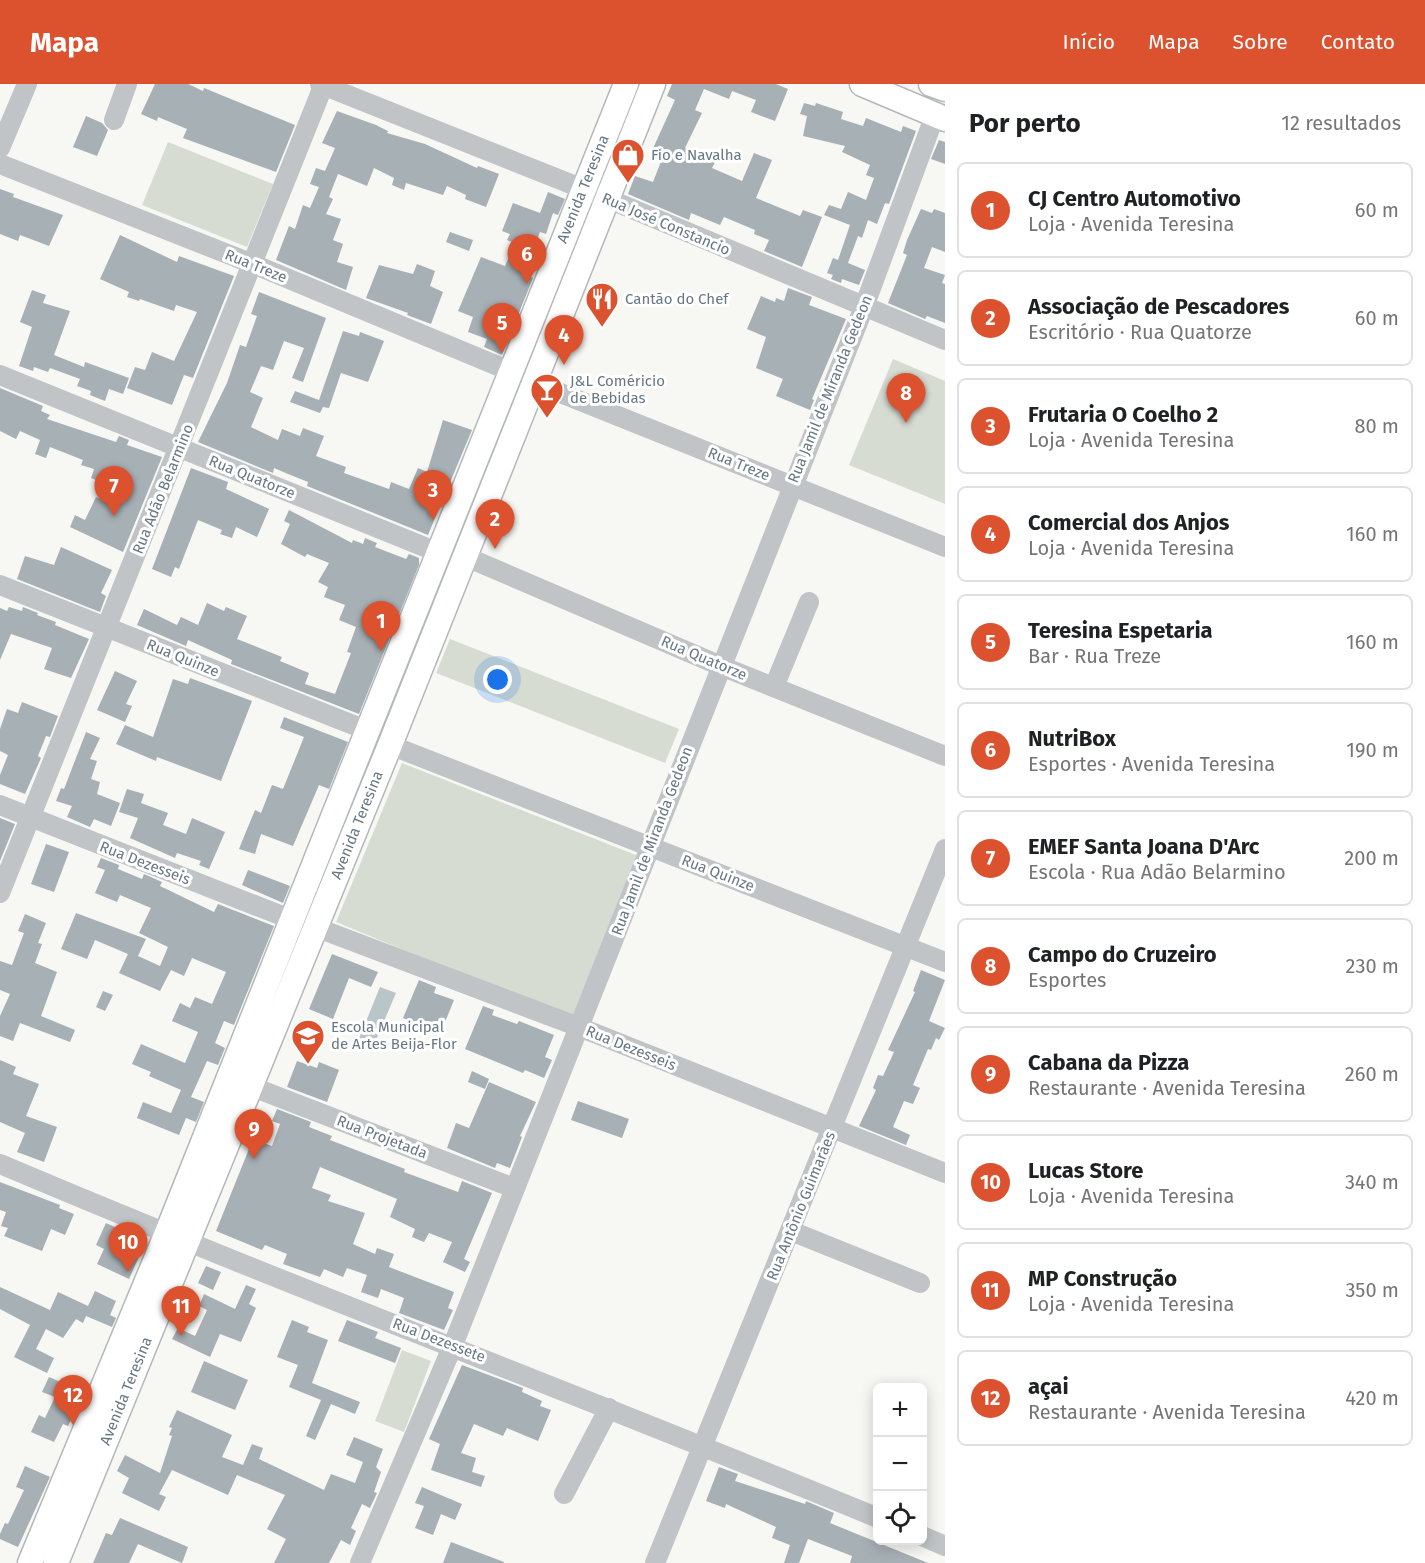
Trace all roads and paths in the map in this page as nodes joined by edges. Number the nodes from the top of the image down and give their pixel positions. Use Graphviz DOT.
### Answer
graph roads {
  1 [pos="27,84"];
  2 [pos="127,84"];
  3 [pos="626,84"];
  4 [pos="653,84"];
  5 [pos="862,84"];
  6 [pos="931,84"];
  7 [pos="323,85"];
  8 [pos="945,89"];
  9 [pos="940,117"];
  10 [pos="114,120"];
  11 [pos="0,148"];
  12 [pos="0,164"];
  13 [pos="583,189"];
  14 [pos="606,198"];
  15 [pos="253,264"];
  16 [pos="864,307"];
  17 [pos="945,340"];
  18 [pos="510,371"];
  19 [pos="0,375"];
  20 [pos="533,382"];
  21 [pos="180,448"];
  22 [pos="791,485"];
  23 [pos="945,547"];
  24 [pos="437,552"];
  25 [pos="464,556"];
  26 [pos="0,585"];
  27 [pos="809,602"];
  28 [pos="107,628"];
  29 [pos="397,654"];
  30 [pos="422,664"];
  31 [pos="721,666"];
  32 [pos="774,687"];
  33 [pos="366,730"];
  34 [pos="390,745"];
  35 [pos="945,756"];
  36 [pos="0,805"];
  37 [pos="31,818"];
  38 [pos="650,847"];
  39 [pos="945,849"];
  40 [pos="0,893"];
  41 [pos="290,920"];
  42 [pos="315,927"];
  43 [pos="907,947"];
  44 [pos="945,962"];
  45 [pos="579,1027"];
  46 [pos="250,1086"];
  47 [pos="833,1128"];
  48 [pos="0,1164"];
  49 [pos="945,1173"];
  50 [pos="514,1188"];
  51 [pos="791,1232"];
  52 [pos="177,1238"];
  53 [pos="920,1283"];
  54 [pos="453,1345"];
  55 [pos="132,1348"];
  56 [pos="609,1408"];
  57 [pos="704,1445"];
  58 [pos="564,1494"];
  59 [pos="873,1516"];
  60 [pos="927,1538"];
  61 [pos="945,1546"];
  62 [pos="30,1563"];
  63 [pos="56,1563"];
  64 [pos="360,1563"];
  65 [pos="655,1563"];
  1 -- 11 [label="street"];
  2 -- 10 [label="street"];
  3 -- 13 [label="main road, Avenida Teresina"];
  4 -- 14 [label="main road, Avenida Teresina"];
  5 -- 9 [label="main road"];
  6 -- 8 [label="main road"];
  7 -- 13 [label="street, Rua José Constancio"];
  7 -- 15 [label="street, Rua Adão Belarmino"];
  9 -- 16 [label="street, Rua Jamil de Miranda Gedeon"];
  12 -- 15 [label="street, Rua Treze"];
  13 -- 14 [label="street, Rua José Constancio"];
  13 -- 18 [label="main road, Avenida Teresina"];
  14 -- 16 [label="street, Rua José Constancio"];
  14 -- 20 [label="main road, Avenida Teresina"];
  15 -- 18 [label="street, Rua Treze"];
  15 -- 21 [label="street, Rua Adão Belarmino"];
  16 -- 17 [label="street, Rua José Constancio"];
  16 -- 22 [label="street, Rua Jamil de Miranda Gedeon"];
  18 -- 24 [label="main road, Avenida Teresina"];
  19 -- 21 [label="street, Rua Quatorze"];
  20 -- 22 [label="street, Rua Treze"];
  20 -- 25 [label="main road, Avenida Teresina"];
  21 -- 24 [label="street, Rua Quatorze"];
  21 -- 28 [label="street, Rua Adão Belarmino"];
  22 -- 23 [label="street, Rua Treze"];
  22 -- 31 [label="street, Rua Jamil de Miranda Gedeon"];
  24 -- 29 [label="main road, Avenida Teresina"];
  25 -- 30 [label="main road, Avenida Teresina"];
  25 -- 31 [label="street, Rua Quatorze"];
  26 -- 28 [label="street, Rua Quinze"];
  27 -- 32 [label="street"];
  28 -- 33 [label="street, Rua Quinze"];
  28 -- 37 [label="street, Rua Adão Belarmino"];
  29 -- 30 [label="main road"];
  29 -- 33 [label="main road, Avenida Teresina"];
  30 -- 34 [label="main road, Avenida Teresina"];
  31 -- 32 [label="street, Rua Quatorze"];
  31 -- 38 [label="street, Rua Jamil de Miranda Gedeon"];
  32 -- 35 [label="street, Rua Quatorze"];
  33 -- 41 [label="main road, Avenida Teresina"];
  34 -- 38 [label="street, Rua Quinze"];
  34 -- 42 [label="main road, Avenida Teresina"];
  36 -- 37 [label="street, Rua Dezesseis"];
  37 -- 40 [label="street, Rua Adão Belarmino"];
  37 -- 41 [label="street, Rua Dezesseis"];
  38 -- 43 [label="street, Rua Quinze"];
  38 -- 45 [label="street, Rua Jamil de Miranda Gedeon"];
  39 -- 43 [label="street, Rua Antônio Guimarães"];
  41 -- 52 [label="main road, Avenida Teresina"];
  42 -- 45 [label="street, Rua Dezesseis"];
  42 -- 46 [label="main road, Avenida Teresina"];
  43 -- 44 [label="street, Rua Quinze"];
  43 -- 47 [label="street, Rua Antônio Guimarães"];
  45 -- 47 [label="street, Rua Dezesseis"];
  45 -- 50 [label="street, Rua Jamil de Miranda Gedeon"];
  46 -- 50 [label="street, Rua Projetada"];
  46 -- 52 [label="main road, Avenida Teresina"];
  47 -- 49 [label="street, Rua Dezesseis"];
  47 -- 51 [label="street, Rua Antônio Guimarães"];
  48 -- 52 [label="street, Rua Dezessete"];
  50 -- 54 [label="street, Rua Jamil de Miranda Gedeon"];
  51 -- 53 [label="street"];
  51 -- 57 [label="street, Rua Antônio Guimarães"];
  52 -- 54 [label="street, Rua Dezessete"];
  52 -- 55 [label="main road, Avenida Teresina"];
  54 -- 56 [label="street, Rua Dezessete"];
  54 -- 64 [label="street, Rua Jamil de Miranda Gedeon"];
  55 -- 62 [label="main road, Avenida Teresina"];
  55 -- 63 [label="main road, Avenida Teresina"];
  56 -- 57 [label="street, Rua Dezessete"];
  56 -- 58 [label="street"];
  57 -- 59 [label="street, Rua Dezessete"];
  57 -- 65 [label="street, Rua Antônio Guimarães"];
  60 -- 61 [label="street"];
}
